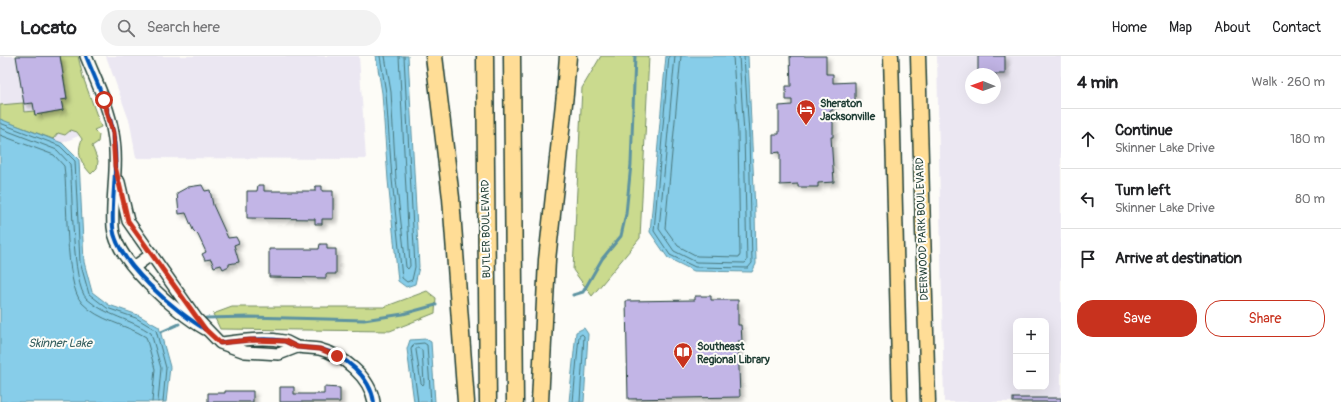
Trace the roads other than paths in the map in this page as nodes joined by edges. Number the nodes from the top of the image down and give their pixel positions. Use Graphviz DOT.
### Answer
graph roads {
  1 [pos="86,56"];
  2 [pos="434,56"];
  3 [pos="485,56"];
  4 [pos="512,56"];
  5 [pos="568,56"];
  6 [pos="891,56"];
  7 [pos="918,56"];
  8 [pos="115,166"];
  9 [pos="152,254"];
  10 [pos="134,267"];
  11 [pos="205,329"];
  12 [pos="374,402"];
  13 [pos="466,402"];
  14 [pos="488,402"];
  15 [pos="515,402"];
  16 [pos="540,402"];
  17 [pos="900,402"];
  18 [pos="928,402"];
  1 -- 8 [label="street"];
  2 -- 13 [label="highway"];
  3 -- 14 [label="highway, BUTLER BOULEVARD"];
  4 -- 15 [label="highway"];
  5 -- 16 [label="highway"];
  6 -- 17 [label="main road"];
  7 -- 18 [label="main road, DEERWOOD PARK BOULEVARD"];
  8 -- 9 [label="street"];
  8 -- 10 [label="street"];
  9 -- 10 [label="street"];
  9 -- 11 [label="street"];
  10 -- 11 [label="street"];
  11 -- 12 [label="street"];
}
